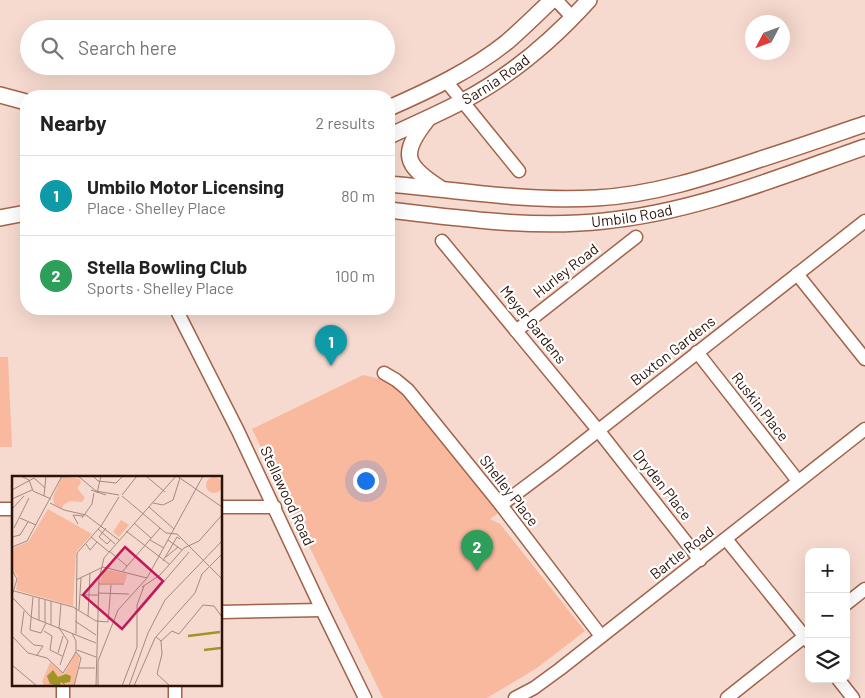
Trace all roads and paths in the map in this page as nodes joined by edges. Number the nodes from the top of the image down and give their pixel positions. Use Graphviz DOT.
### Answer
graph roads {
  1 [pos="552,0"];
  2 [pos="556,0"];
  3 [pos="589,0"];
  4 [pos="573,18"];
  5 [pos="446,81"];
  6 [pos="0,95"];
  7 [pos="20,100"];
  8 [pos="462,102"];
  9 [pos="395,105"];
  10 [pos="430,117"];
  11 [pos="865,124"];
  12 [pos="395,133"];
  13 [pos="865,147"];
  14 [pos="519,171"];
  15 [pos="395,185"];
  16 [pos="442,189"];
  17 [pos="395,211"];
  18 [pos="20,214"];
  19 [pos="0,218"];
  20 [pos="865,221"];
  21 [pos="636,237"];
  22 [pos="442,242"];
  23 [pos="797,274"];
  24 [pos="179,315"];
  25 [pos="516,331"];
  26 [pos="697,352"];
  27 [pos="865,359"];
  28 [pos="384,373"];
  29 [pos="865,429"];
  30 [pos="598,430"];
  31 [pos="798,481"];
  32 [pos="501,505"];
  33 [pos="222,507"];
  34 [pos="275,507"];
  35 [pos="726,539"];
  36 [pos="700,560"];
  37 [pos="865,589"];
  38 [pos="850,601"];
  39 [pos="322,610"];
  40 [pos="222,612"];
  41 [pos="805,635"];
  42 [pos="601,636"];
  43 [pos="806,638"];
  44 [pos="841,683"];
  45 [pos="365,698"];
  46 [pos="515,698"];
  47 [pos="727,698"];
  48 [pos="853,698"];
  1 -- 5 [label="main road, Sarnia Road"];
  2 -- 4 [label="street"];
  3 -- 4 [label="main road, Sarnia Road"];
  4 -- 8 [label="main road, Sarnia Road"];
  5 -- 8 [label="street"];
  5 -- 9 [label="main road, Sarnia Road"];
  6 -- 7 [label="main road"];
  8 -- 10 [label="main road, Sarnia Road"];
  8 -- 14 [label="street"];
  10 -- 12 [label="main road, Sarnia Road"];
  10 -- 16 [label="main road"];
  11 -- 16 [label="main road, Umbilo Road"];
  13 -- 17 [label="main road, Umbilo Road"];
  15 -- 16 [label="main road, Umbilo Road"];
  18 -- 19 [label="main road"];
  20 -- 23 [label="street, Buxton Gardens"];
  21 -- 25 [label="street, Hurley Road"];
  22 -- 25 [label="street, Meyer Gardens"];
  23 -- 26 [label="street, Buxton Gardens"];
  23 -- 27 [label="street"];
  24 -- 34 [label="street, Stellawood Road"];
  25 -- 30 [label="street, Meyer Gardens"];
  26 -- 30 [label="street, Buxton Gardens"];
  26 -- 31 [label="street, Ruskin Place"];
  28 -- 32 [label="street, Shelley Place"];
  29 -- 31 [label="street, Bartle Road"];
  30 -- 32 [label="street, Buxton Gardens"];
  30 -- 36 [label="street, Dryden Place"];
  31 -- 35 [label="street, Bartle Road"];
  32 -- 42 [label="street, Shelley Place"];
  33 -- 34 [label="street"];
  34 -- 39 [label="street, Stellawood Road"];
  35 -- 36 [label="street, Bartle Road"];
  35 -- 41 [label="street"];
  36 -- 42 [label="street, Bartle Road"];
  37 -- 38 [label="street"];
  39 -- 40 [label="street"];
  39 -- 45 [label="street, Stellawood Road"];
  42 -- 46 [label="street, Bartle Road"];
  43 -- 47 [label="street"];
  44 -- 48 [label="street"];
}
